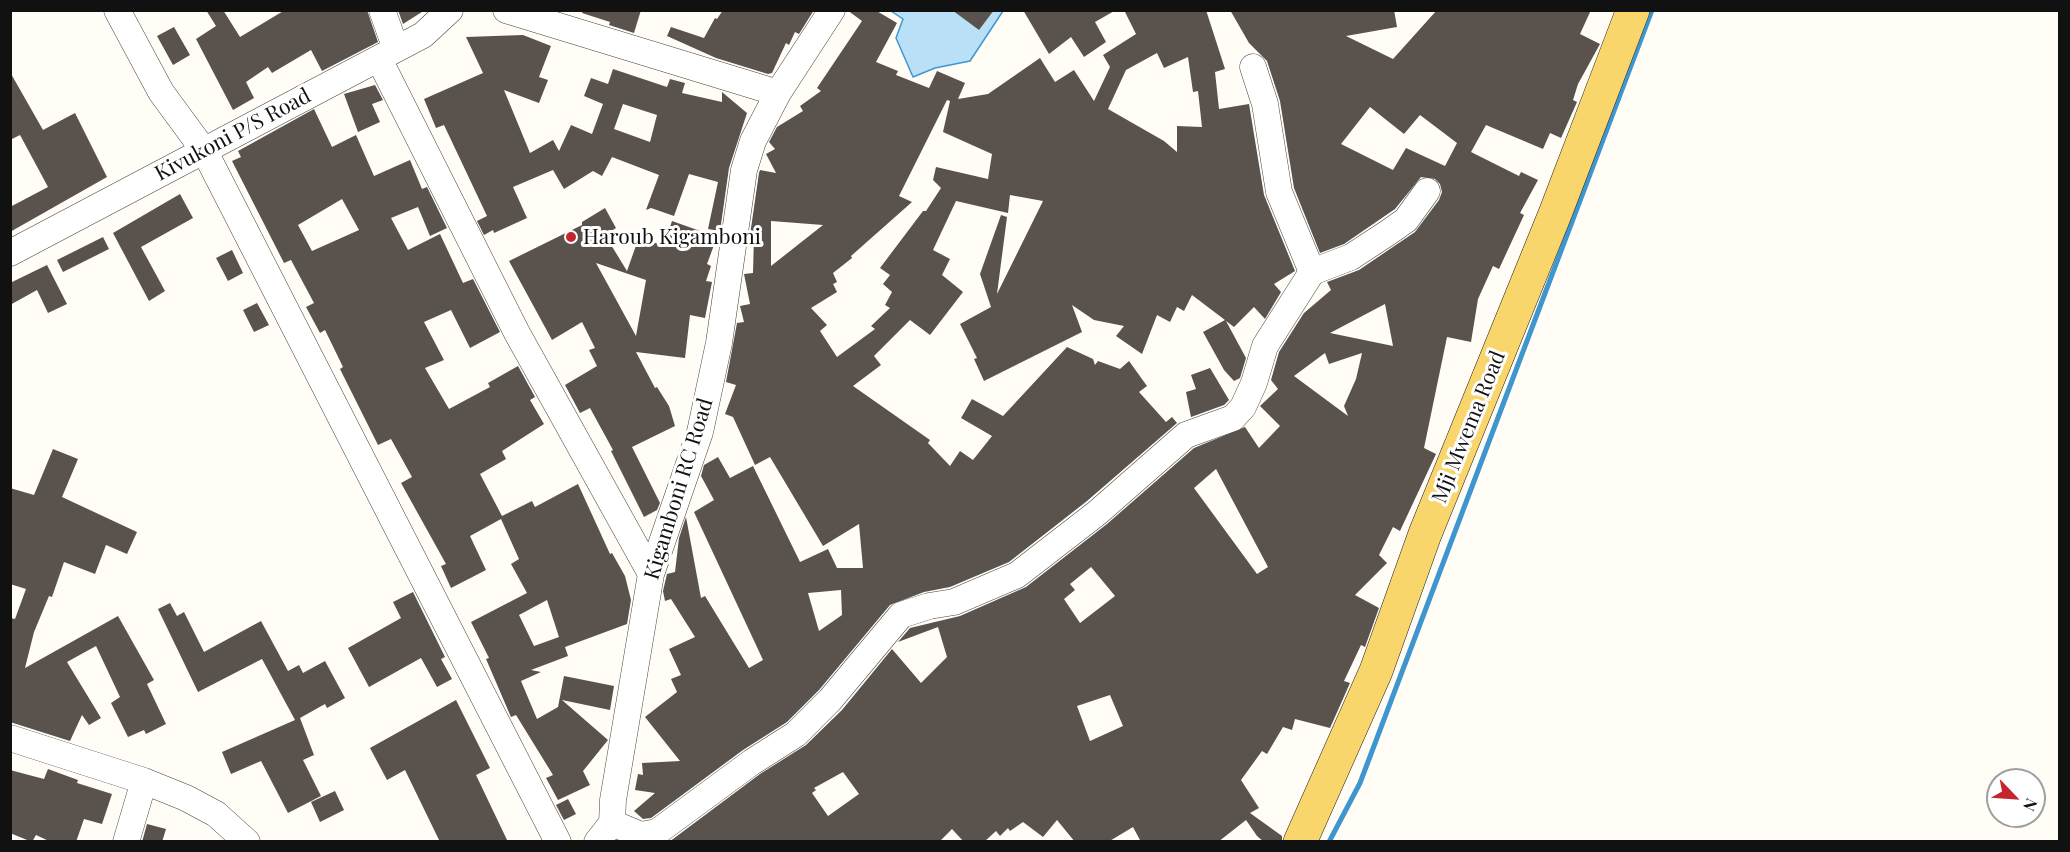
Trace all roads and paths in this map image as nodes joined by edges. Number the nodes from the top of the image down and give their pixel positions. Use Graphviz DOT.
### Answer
graph roads {
  1 [pos="117,10"];
  2 [pos="382,10"];
  3 [pos="450,10"];
  4 [pos="506,10"];
  5 [pos="832,10"];
  6 [pos="1633,10"];
  7 [pos="388,54"];
  8 [pos="1253,67"];
  9 [pos="778,93"];
  10 [pos="205,152"];
  11 [pos="1427,191"];
  12 [pos="10,253"];
  13 [pos="1312,272"];
  14 [pos="651,574"];
  15 [pos="10,738"];
  16 [pos="144,781"];
  17 [pos="605,832"];
  18 [pos="126,842"];
  19 [pos="247,842"];
  20 [pos="558,842"];
  21 [pos="1300,842"];
  1 -- 10 [label="street"];
  2 -- 7 [label="street"];
  3 -- 7 [label="street, Kivukoni P/S Road"];
  4 -- 9 [label="street"];
  5 -- 9 [label="street, Kigamboni RC Road"];
  6 -- 21 [label="main road, Mji Mwema Road"];
  7 -- 10 [label="street, Kivukoni P/S Road"];
  7 -- 14 [label="street"];
  8 -- 13 [label="street"];
  9 -- 14 [label="street, Kigamboni RC Road"];
  10 -- 12 [label="street, Kivukoni P/S Road"];
  10 -- 20 [label="street"];
  11 -- 13 [label="street"];
  13 -- 17 [label="street"];
  14 -- 17 [label="street, Kigamboni RC Road"];
  15 -- 16 [label="street"];
  16 -- 18 [label="street"];
  16 -- 19 [label="street"];
}
